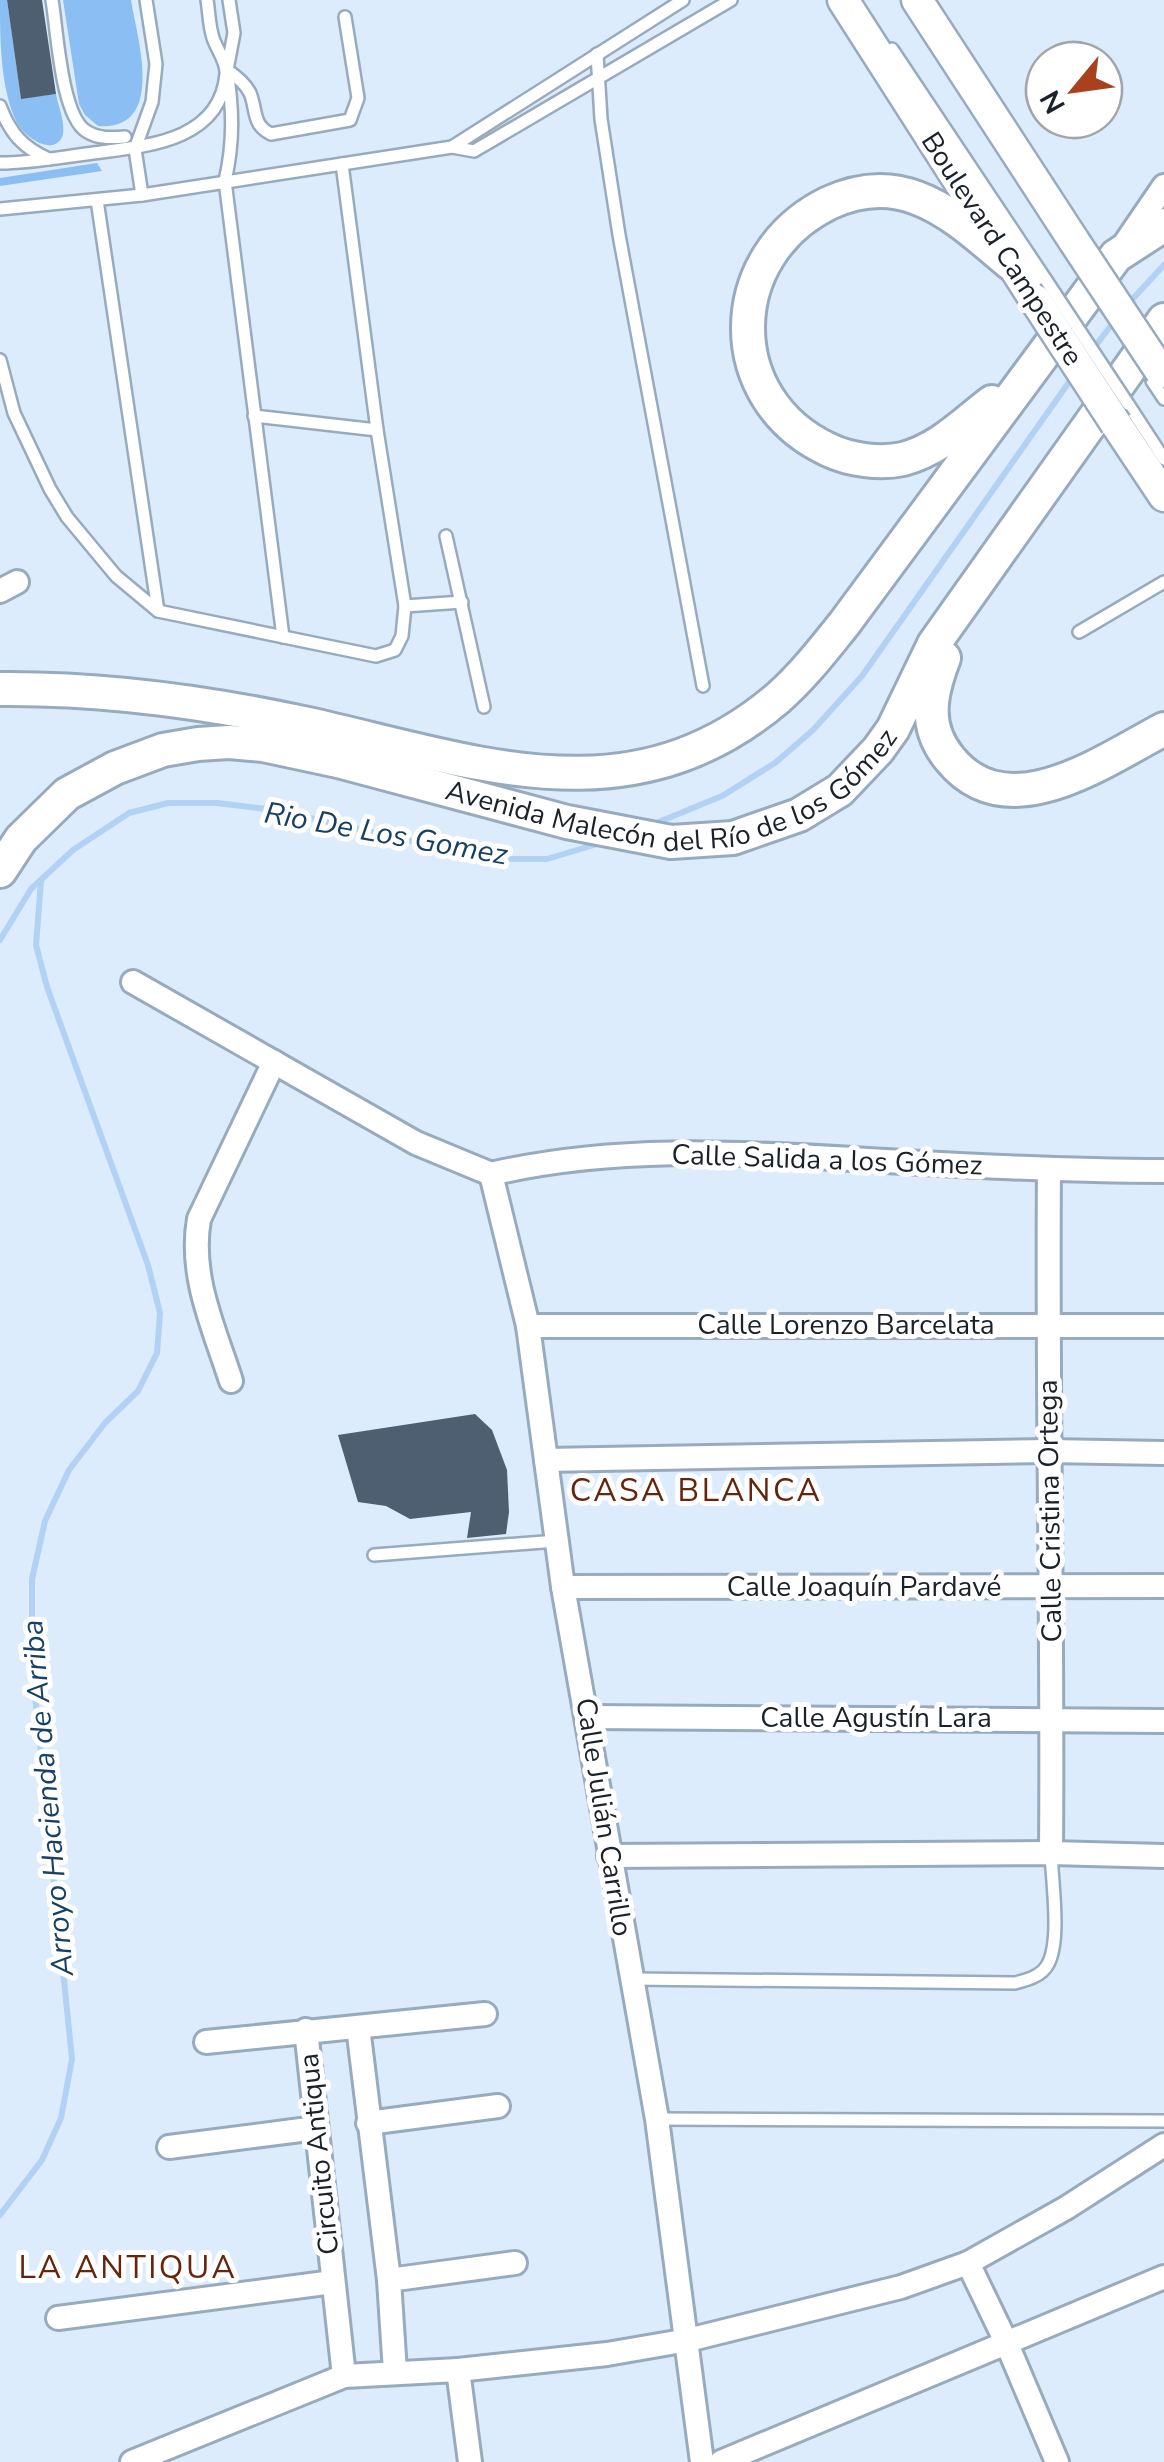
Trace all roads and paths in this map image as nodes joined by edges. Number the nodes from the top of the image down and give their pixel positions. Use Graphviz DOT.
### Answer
graph roads {
  1 [pos="52,0"];
  2 [pos="146,0"];
  3 [pos="207,0"];
  4 [pos="229,0"];
  5 [pos="683,0"];
  6 [pos="732,0"];
  7 [pos="843,0"];
  8 [pos="858,0"];
  9 [pos="916,0"];
  10 [pos="666,4"];
  11 [pos="345,17"];
  12 [pos="879,30"];
  13 [pos="889,45"];
  14 [pos="597,54"];
  15 [pos="226,70"];
  16 [pos="598,78"];
  17 [pos="530,98"];
  18 [pos="152,102"];
  19 [pos="0,106"];
  20 [pos="539,112"];
  21 [pos="126,137"];
  22 [pos="452,147"];
  23 [pos="135,149"];
  24 [pos="94,153"];
  25 [pos="50,160"];
  26 [pos="0,163"];
  27 [pos="342,164"];
  28 [pos="225,181"];
  29 [pos="1164,186"];
  30 [pos="142,195"];
  31 [pos="97,200"];
  32 [pos="0,210"];
  33 [pos="1164,225"];
  34 [pos="1116,256"];
  35 [pos="1010,263"];
  36 [pos="1040,290"];
  37 [pos="1164,320"];
  38 [pos="0,360"];
  39 [pos="1025,380"];
  40 [pos="1160,382"];
  41 [pos="1122,414"];
  42 [pos="254,416"];
  43 [pos="377,430"];
  44 [pos="1164,459"];
  45 [pos="1164,496"];
  46 [pos="446,536"];
  47 [pos="980,578"];
  48 [pos="1164,582"];
  49 [pos="462,602"];
  50 [pos="405,606"];
  51 [pos="158,611"];
  52 [pos="1079,632"];
  53 [pos="282,637"];
  54 [pos="703,686"];
  55 [pos="0,689"];
  56 [pos="484,707"];
  57 [pos="1164,730"];
  58 [pos="0,870"];
  59 [pos="132,982"];
  60 [pos="274,1062"];
  61 [pos="1049,1170"];
  62 [pos="1164,1171"];
  63 [pos="491,1174"];
  64 [pos="1048,1325"];
  65 [pos="528,1326"];
  66 [pos="1164,1326"];
  67 [pos="231,1382"];
  68 [pos="1048,1452"];
  69 [pos="1164,1453"];
  70 [pos="546,1460"];
  71 [pos="557,1541"];
  72 [pos="374,1556"];
  73 [pos="1053,1586"];
  74 [pos="1164,1586"];
  75 [pos="563,1587"];
  76 [pos="588,1717"];
  77 [pos="1052,1719"];
  78 [pos="1164,1721"];
  79 [pos="1051,1853"];
  80 [pos="610,1856"];
  81 [pos="1164,1856"];
  82 [pos="631,1979"];
  83 [pos="485,2014"];
  84 [pos="358,2026"];
  85 [pos="306,2030"];
  86 [pos="206,2042"];
  87 [pos="498,2106"];
  88 [pos="657,2118"];
  89 [pos="1164,2120"];
  90 [pos="368,2124"];
  91 [pos="316,2128"];
  92 [pos="1164,2144"];
  93 [pos="169,2147"];
  94 [pos="515,2263"];
  95 [pos="968,2263"];
  96 [pos="1164,2277"];
  97 [pos="389,2280"];
  98 [pos="333,2282"];
  99 [pos="58,2318"];
  100 [pos="688,2340"];
  101 [pos="1008,2344"];
  102 [pos="458,2370"];
  103 [pos="394,2372"];
  104 [pos="344,2376"];
  105 [pos="132,2462"];
  106 [pos="470,2462"];
  107 [pos="702,2462"];
  108 [pos="721,2462"];
  109 [pos="1056,2462"];
  1 -- 21 [label="lane"];
  2 -- 18 [label="lane"];
  3 -- 15 [label="lane"];
  4 -- 15 [label="lane"];
  5 -- 10 [label="lane"];
  6 -- 16 [label="lane"];
  7 -- 35 [label="main road, Boulevard Campestre"];
  8 -- 12 [label="lane"];
  9 -- 40 [label="main road, bridge"];
  10 -- 14 [label="lane"];
  11 -- 15 [label="lane"];
  13 -- 36 [label="lane"];
  14 -- 16 [label="lane"];
  14 -- 17 [label="lane"];
  15 -- 23 [label="lane"];
  15 -- 28 [label="lane"];
  16 -- 20 [label="lane"];
  16 -- 54 [label="lane"];
  17 -- 20 [label="lane"];
  17 -- 22 [label="lane"];
  18 -- 21 [label="lane"];
  18 -- 23 [label="lane"];
  19 -- 25 [label="lane"];
  20 -- 22 [label="lane"];
  21 -- 24 [label="lane"];
  22 -- 27 [label="lane"];
  23 -- 24 [label="lane"];
  23 -- 30 [label="lane"];
  24 -- 25 [label="lane"];
  25 -- 26 [label="lane"];
  27 -- 28 [label="lane"];
  27 -- 43 [label="lane"];
  28 -- 30 [label="lane"];
  28 -- 42 [label="lane"];
  29 -- 34 [label="street"];
  30 -- 31 [label="lane"];
  31 -- 32 [label="lane"];
  31 -- 51 [label="lane"];
  33 -- 34 [label="main road, Avenida Malecón del Río de los Gómez"];
  34 -- 39 [label="main road, Avenida Malecón del Río de los Gómez"];
  35 -- 36 [label="main road, Boulevard Campestre"];
  35 -- 39 [label="main road"];
  36 -- 41 [label="main road, Boulevard Campestre, bridge"];
  37 -- 47 [label="main road, Avenida Malecón del Río de los Gómez"];
  38 -- 51 [label="lane"];
  39 -- 55 [label="main road, Avenida Malecón del Río de los Gómez"];
  41 -- 44 [label="lane"];
  41 -- 45 [label="main road, Boulevard Campestre"];
  42 -- 43 [label="lane"];
  42 -- 53 [label="lane"];
  43 -- 50 [label="lane"];
  46 -- 49 [label="lane"];
  47 -- 57 [label="main road"];
  47 -- 58 [label="main road, Avenida Malecón del Río de los Gómez"];
  48 -- 52 [label="lane"];
  49 -- 50 [label="lane"];
  49 -- 56 [label="lane"];
  50 -- 53 [label="lane"];
  51 -- 53 [label="lane"];
  59 -- 60 [label="street"];
  60 -- 63 [label="street"];
  60 -- 67 [label="street"];
  61 -- 62 [label="street, Calle Salida a los Gómez"];
  61 -- 63 [label="street, Calle Salida a los Gómez"];
  61 -- 64 [label="street, Calle Cristina Ortega"];
  63 -- 65 [label="street, Calle Julián Carrillo"];
  64 -- 65 [label="street, Calle Lorenzo Barcelata"];
  64 -- 66 [label="street, Calle Lorenzo Barcelata"];
  64 -- 68 [label="street, Calle Cristina Ortega"];
  65 -- 70 [label="street, Calle Julián Carrillo"];
  68 -- 69 [label="street"];
  68 -- 70 [label="street"];
  68 -- 73 [label="street, Calle Cristina Ortega"];
  70 -- 71 [label="street, Calle Julián Carrillo"];
  71 -- 72 [label="lane"];
  71 -- 75 [label="street, Calle Julián Carrillo"];
  73 -- 74 [label="street, Calle Joaquín Pardavé"];
  73 -- 75 [label="street, Calle Joaquín Pardavé"];
  73 -- 77 [label="street, Calle Cristina Ortega"];
  75 -- 76 [label="street, Calle Julián Carrillo"];
  76 -- 77 [label="street, Calle Agustín Lara"];
  76 -- 80 [label="street, Calle Julián Carrillo"];
  77 -- 78 [label="street, Calle Agustín Lara"];
  77 -- 79 [label="street, Calle Cristina Ortega"];
  79 -- 80 [label="street"];
  79 -- 81 [label="street"];
  79 -- 82 [label="lane"];
  80 -- 82 [label="street, Calle Julián Carrillo"];
  82 -- 88 [label="street, Calle Julián Carrillo"];
  83 -- 84 [label="street"];
  84 -- 85 [label="street, Circuito Antiqua"];
  84 -- 90 [label="street, Circuito Antiqua"];
  85 -- 86 [label="street"];
  85 -- 91 [label="street, Circuito Antiqua"];
  87 -- 90 [label="street"];
  88 -- 89 [label="lane"];
  88 -- 100 [label="street, Calle Julián Carrillo"];
  90 -- 97 [label="street, Circuito Antiqua"];
  91 -- 93 [label="street"];
  91 -- 98 [label="street, Circuito Antiqua"];
  92 -- 95 [label="street"];
  94 -- 97 [label="street"];
  95 -- 100 [label="street"];
  95 -- 101 [label="street"];
  96 -- 101 [label="street"];
  97 -- 103 [label="street, Circuito Antiqua"];
  98 -- 99 [label="street"];
  98 -- 104 [label="street, Circuito Antiqua"];
  100 -- 102 [label="street"];
  100 -- 107 [label="street, Calle Julián Carrillo"];
  101 -- 108 [label="street"];
  101 -- 109 [label="street"];
  102 -- 103 [label="street"];
  102 -- 106 [label="street"];
  103 -- 104 [label="street"];
  104 -- 105 [label="street"];
}
